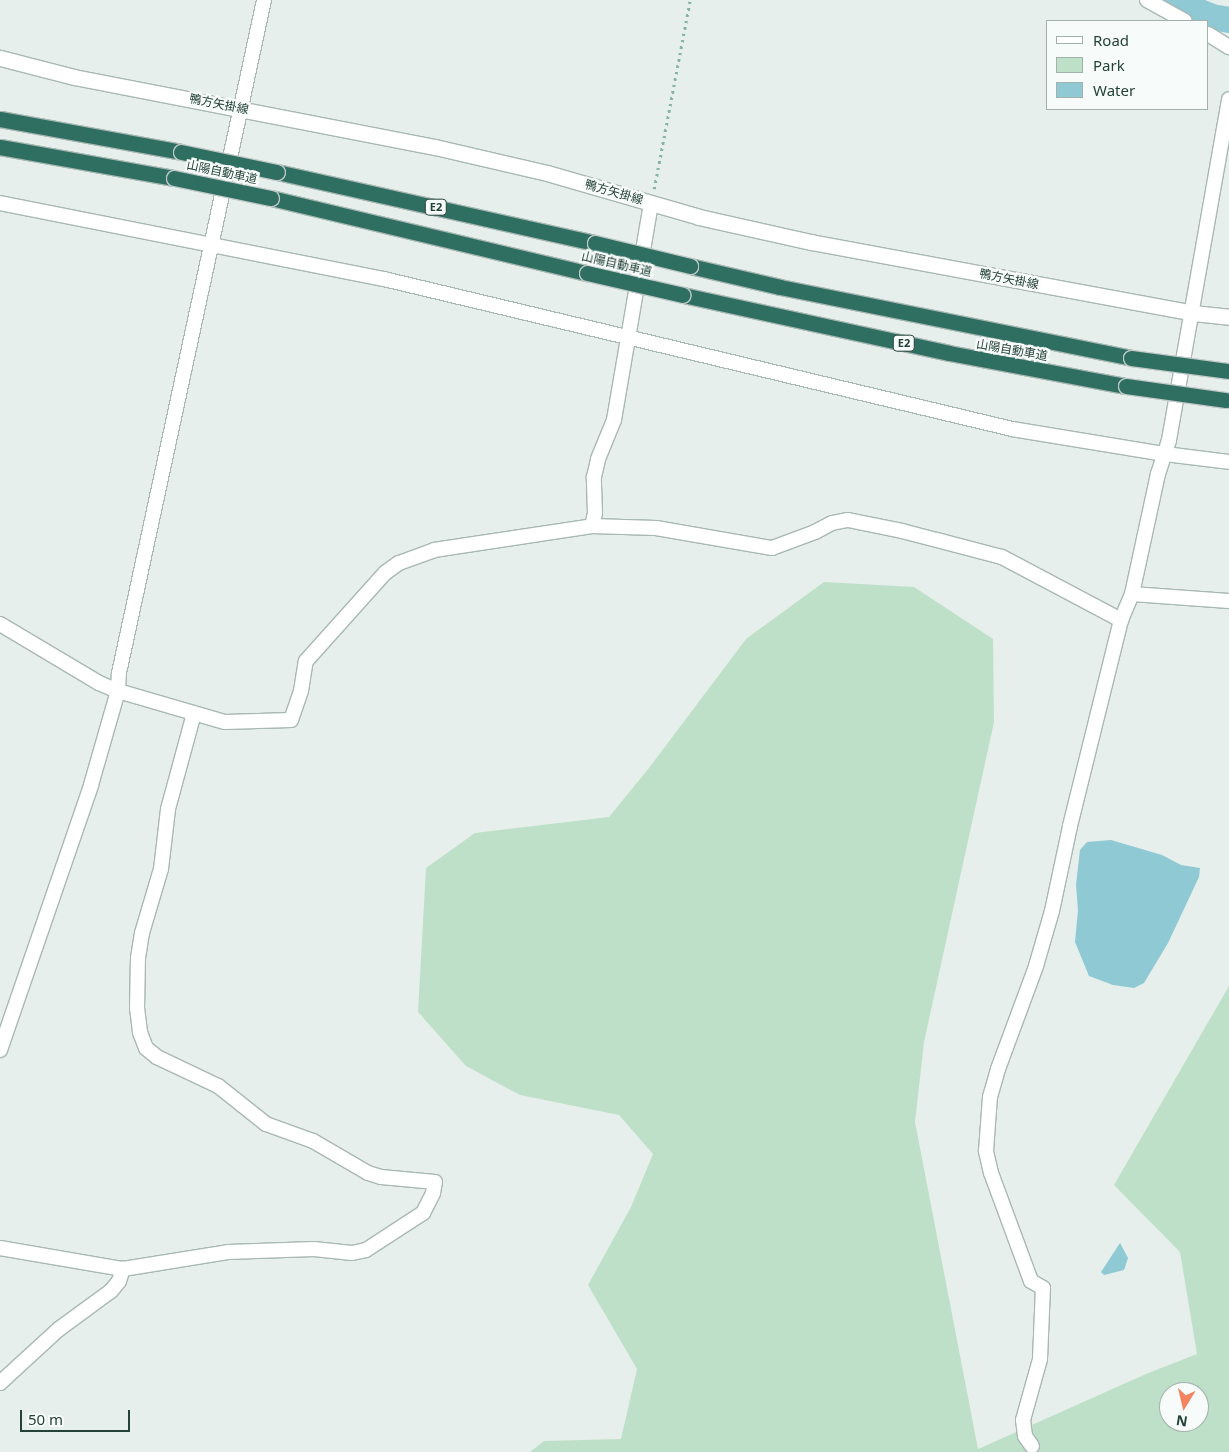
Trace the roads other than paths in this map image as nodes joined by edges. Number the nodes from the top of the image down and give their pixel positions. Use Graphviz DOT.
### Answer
graph roads {
  1 [pos="264,0"];
  2 [pos="1147,0"];
  3 [pos="1184,20"];
  4 [pos="1209,35"];
  5 [pos="1229,47"];
  6 [pos="0,58"];
  7 [pos="1229,99"];
  8 [pos="241,108"];
  9 [pos="0,119"];
  10 [pos="0,146"];
  11 [pos="0,203"];
  12 [pos="651,203"];
  13 [pos="212,244"];
  14 [pos="1193,313"];
  15 [pos="1229,317"];
  16 [pos="629,338"];
  17 [pos="1229,372"];
  18 [pos="1228,400"];
  19 [pos="1165,454"];
  20 [pos="1229,462"];
  21 [pos="592,526"];
  22 [pos="1132,594"];
  23 [pos="1229,601"];
  24 [pos="1121,620"];
  25 [pos="0,624"];
  26 [pos="118,691"];
  27 [pos="194,713"];
  28 [pos="0,1050"];
  29 [pos="0,1248"];
  30 [pos="123,1269"];
  31 [pos="0,1383"];
  32 [pos="1032,1446"];
  1 -- 8 [label="street"];
  2 -- 3 [label="street"];
  4 -- 5 [label="street"];
  6 -- 8 [label="main road, 鴨方矢掛線"];
  7 -- 14 [label="street"];
  8 -- 12 [label="main road, 鴨方矢掛線"];
  8 -- 13 [label="street"];
  9 -- 17 [label="highway, 山陽自動車道 / E2, bridge"];
  10 -- 18 [label="highway, 山陽自動車道 / E2, bridge"];
  11 -- 13 [label="street"];
  12 -- 14 [label="main road, 鴨方矢掛線"];
  12 -- 16 [label="street"];
  13 -- 16 [label="street"];
  13 -- 26 [label="street"];
  14 -- 15 [label="main road, 鴨方矢掛線"];
  14 -- 19 [label="street"];
  16 -- 19 [label="street"];
  16 -- 21 [label="street"];
  19 -- 20 [label="street"];
  19 -- 22 [label="street"];
  21 -- 24 [label="street"];
  21 -- 27 [label="street"];
  22 -- 23 [label="street"];
  22 -- 24 [label="street"];
  24 -- 32 [label="street"];
  25 -- 26 [label="street"];
  26 -- 27 [label="street"];
  26 -- 28 [label="street"];
  27 -- 30 [label="street"];
  29 -- 30 [label="street"];
  30 -- 31 [label="street"];
}
